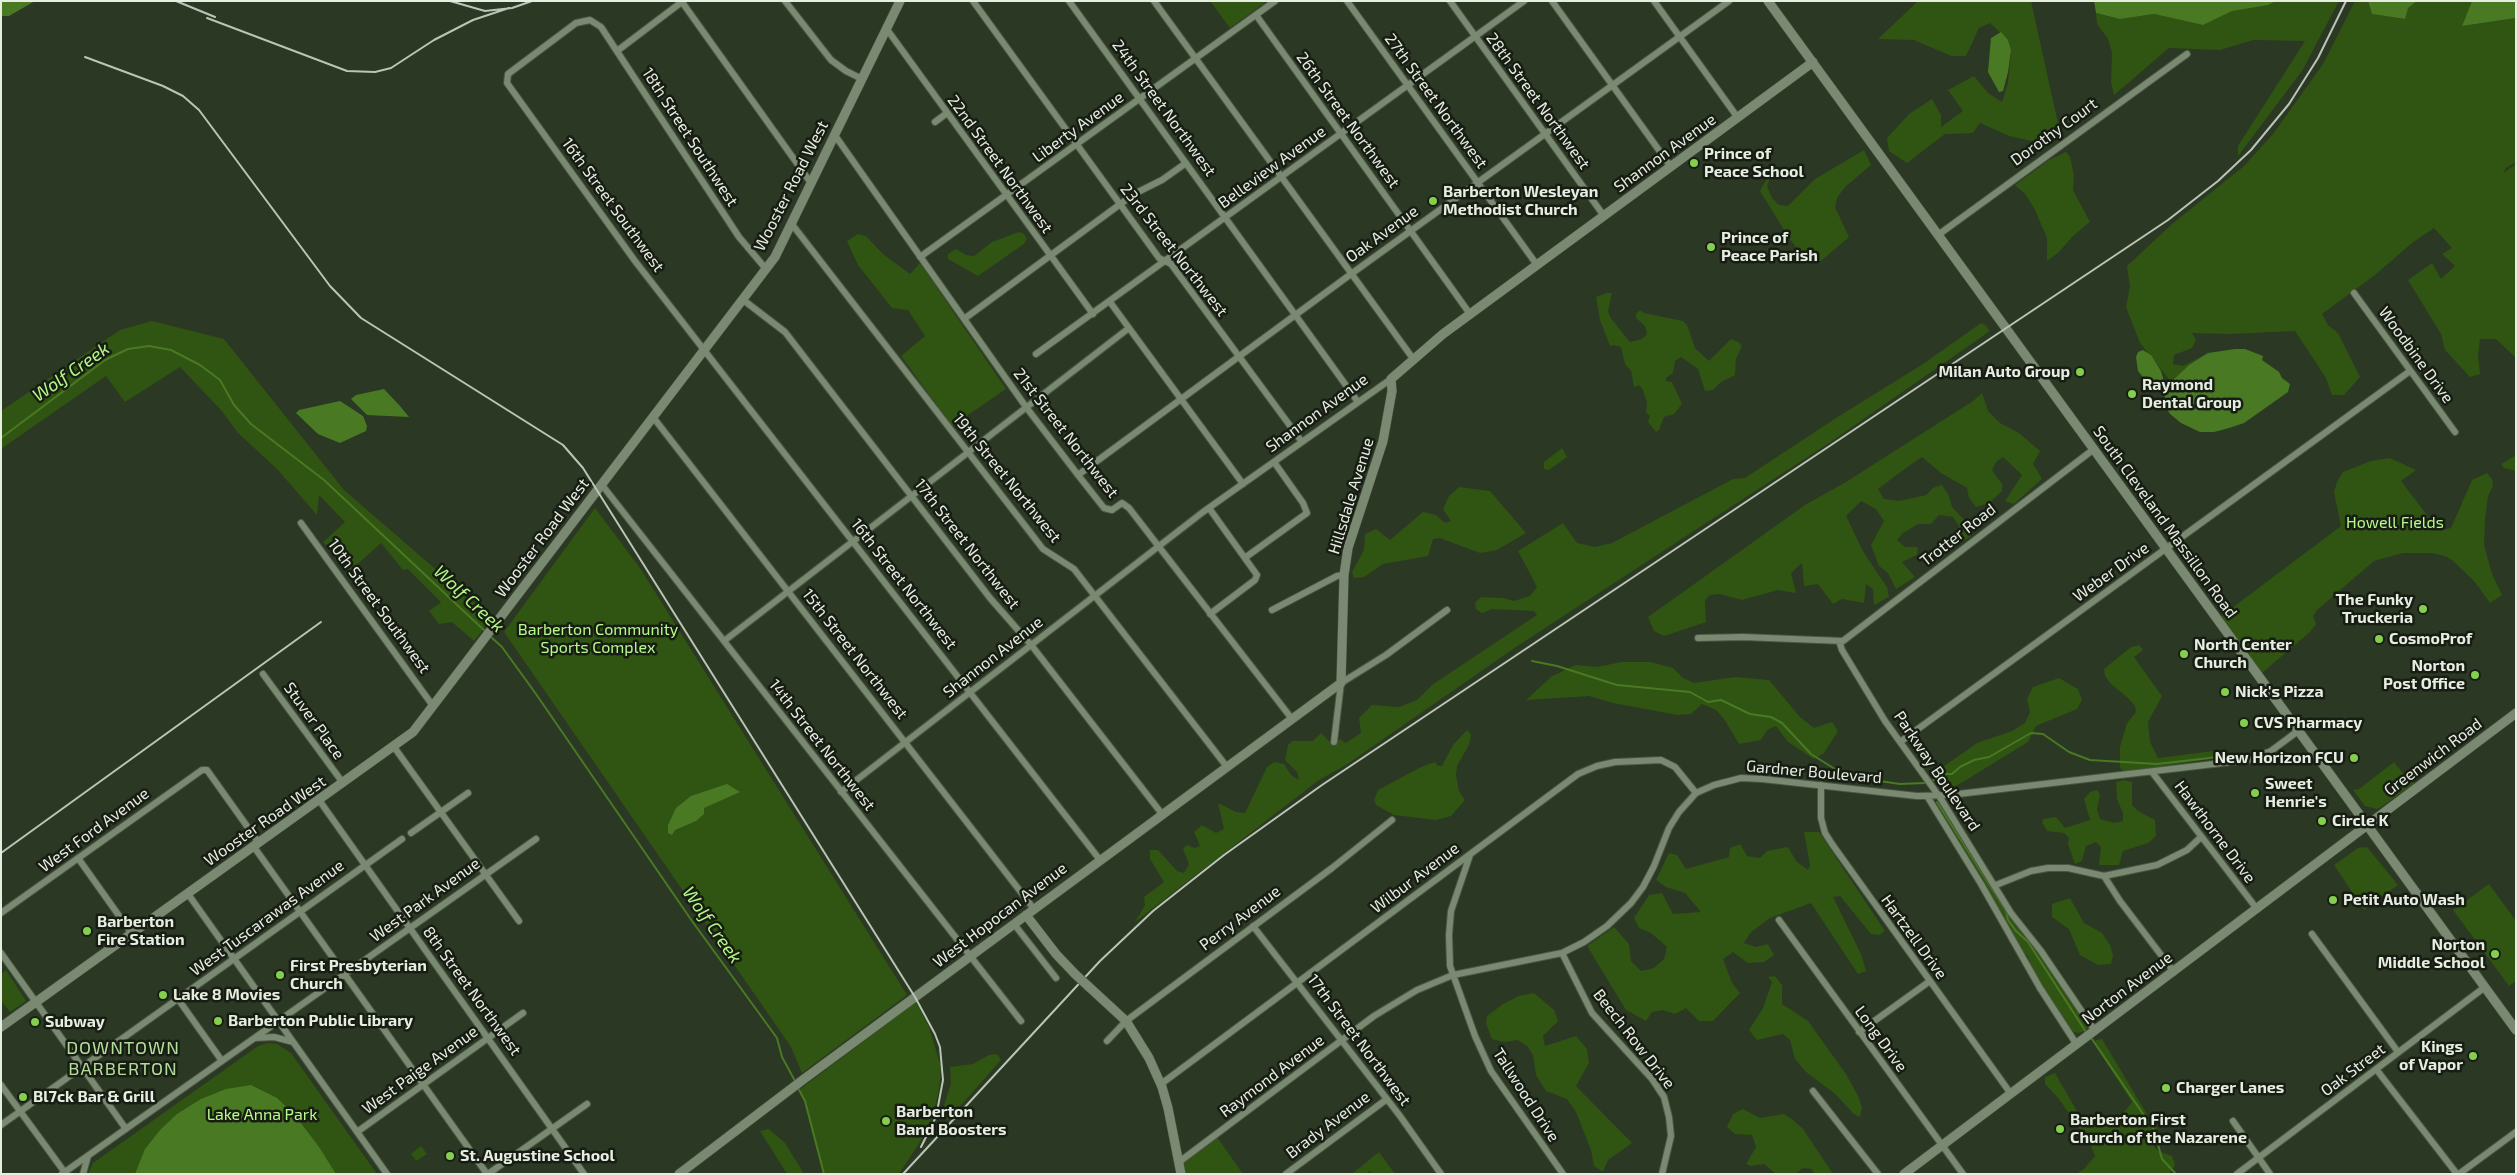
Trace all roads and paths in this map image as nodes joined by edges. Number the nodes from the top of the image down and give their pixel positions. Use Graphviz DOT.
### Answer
graph roads {
  1 [pos="785,1"];
  2 [pos="900,1"];
  3 [pos="973,1"];
  4 [pos="1069,1"];
  5 [pos="1154,1"];
  6 [pos="1276,1"];
  7 [pos="1347,1"];
  8 [pos="1450,1"];
  9 [pos="1524,1"];
  10 [pos="1552,1"];
  11 [pos="1654,1"];
  12 [pos="1729,1"];
  13 [pos="1768,1"];
  14 [pos="683,2"];
  15 [pos="1256,16"];
  16 [pos="886,28"];
  17 [pos="1475,36"];
  18 [pos="1679,37"];
  19 [pos="617,51"];
  20 [pos="2187,54"];
  21 [pos="1196,59"];
  22 [pos="1813,62"];
  23 [pos="508,74"];
  24 [pos="862,78"];
  25 [pos="1408,85"];
  26 [pos="1612,86"];
  27 [pos="1141,99"];
  28 [pos="947,113"];
  29 [pos="1738,118"];
  30 [pos="934,122"];
  31 [pos="834,134"];
  32 [pos="1341,134"];
  33 [pos="1546,134"];
  34 [pos="1077,145"];
  35 [pos="1186,163"];
  36 [pos="1671,167"];
  37 [pos="1281,177"];
  38 [pos="811,183"];
  39 [pos="1478,183"];
  40 [pos="1006,196"];
  41 [pos="1120,204"];
  42 [pos="1604,216"];
  43 [pos="1226,218"];
  44 [pos="791,223"];
  45 [pos="1411,231"];
  46 [pos="1938,235"];
  47 [pos="1050,256"];
  48 [pos="920,257"];
  49 [pos="1166,262"];
  50 [pos="1537,265"];
  51 [pos="766,269"];
  52 [pos="1351,274"];
  53 [pos="2354,293"];
  54 [pos="742,299"];
  55 [pos="1110,302"];
  56 [pos="1093,314"];
  57 [pos="1470,314"];
  58 [pos="1295,315"];
  59 [pos="964,319"];
  60 [pos="1130,328"];
  61 [pos="704,349"];
  62 [pos="1036,354"];
  63 [pos="1238,356"];
  64 [pos="1414,360"];
  65 [pos="2410,371"];
  66 [pos="1391,378"];
  67 [pos="1180,398"];
  68 [pos="1358,402"];
  69 [pos="1026,407"];
  70 [pos="653,417"];
  71 [pos="2455,432"];
  72 [pos="1302,442"];
  73 [pos="2094,449"];
  74 [pos="968,452"];
  75 [pos="1274,462"];
  76 [pos="1078,475"];
  77 [pos="1243,484"];
  78 [pos="602,485"];
  79 [pos="911,496"];
  80 [pos="1209,508"];
  81 [pos="302,523"];
  82 [pos="853,541"];
  83 [pos="1158,547"];
  84 [pos="2166,549"];
  85 [pos="1246,557"];
  86 [pos="1344,575"];
  87 [pos="788,591"];
  88 [pos="1094,597"];
  89 [pos="1272,610"];
  90 [pos="1447,610"];
  91 [pos="1210,614"];
  92 [pos="1698,638"];
  93 [pos="724,640"];
  94 [pos="1839,641"];
  95 [pos="1032,646"];
  96 [pos="263,674"];
  97 [pos="1341,683"];
  98 [pos="971,693"];
  99 [pos="433,706"];
  100 [pos="2516,713"];
  101 [pos="1292,718"];
  102 [pos="2298,731"];
  103 [pos="1334,742"];
  104 [pos="1900,742"];
  105 [pos="905,743"];
  106 [pos="394,747"];
  107 [pos="1227,767"];
  108 [pos="2152,772"];
  109 [pos="343,783"];
  110 [pos="1821,785"];
  111 [pos="842,792"];
  112 [pos="468,793"];
  113 [pos="1696,793"];
  114 [pos="1927,796"];
  115 [pos="1939,796"];
  116 [pos="319,800"];
  117 [pos="440,812"];
  118 [pos="1162,814"];
  119 [pos="1392,820"];
  120 [pos="2368,825"];
  121 [pos="411,833"];
  122 [pos="2202,837"];
  123 [pos="402,839"];
  124 [pos="536,839"];
  125 [pos="256,845"];
  126 [pos="1470,855"];
  127 [pos="78,858"];
  128 [pos="1100,860"];
  129 [pos="365,866"];
  130 [pos="484,874"];
  131 [pos="2104,876"];
  132 [pos="1996,885"];
  133 [pos="188,894"];
  134 [pos="2257,909"];
  135 [pos="300,912"];
  136 [pos="1030,912"];
  137 [pos="1,913"];
  138 [pos="1779,920"];
  139 [pos="519,921"];
  140 [pos="1014,924"];
  141 [pos="1253,926"];
  142 [pos="409,928"];
  143 [pos="132,934"];
  144 [pos="2312,934"];
  145 [pos="1,953"];
  146 [pos="1562,953"];
  147 [pos="969,957"];
  148 [pos="234,959"];
  149 [pos="2174,972"];
  150 [pos="344,974"];
  151 [pos="1453,975"];
  152 [pos="1056,978"];
  153 [pos="1930,981"];
  154 [pos="1298,982"];
  155 [pos="2485,987"];
  156 [pos="178,999"];
  157 [pos="36,1002"];
  158 [pos="1381,1012"];
  159 [pos="523,1014"];
  160 [pos="278,1021"];
  161 [pos="1021,1021"];
  162 [pos="1126,1021"];
  163 [pos="1,1027"];
  164 [pos="2516,1030"];
  165 [pos="2095,1031"];
  166 [pos="1860,1032"];
  167 [pos="254,1038"];
  168 [pos="488,1038"];
  169 [pos="1107,1040"];
  170 [pos="1342,1041"];
  171 [pos="293,1042"];
  172 [pos="2077,1044"];
  173 [pos="2398,1052"];
  174 [pos="222,1061"];
  175 [pos="82,1067"];
  176 [pos="2376,1069"];
  177 [pos="1,1084"];
  178 [pos="1161,1084"];
  179 [pos="423,1085"];
  180 [pos="1813,1091"];
  181 [pos="2012,1094"];
  182 [pos="1387,1099"];
  183 [pos="587,1104"];
  184 [pos="21,1111"];
  185 [pos="2233,1121"];
  186 [pos="1,1125"];
  187 [pos="552,1128"];
  188 [pos="126,1129"];
  189 [pos="357,1132"];
  190 [pos="2516,1132"];
  191 [pos="1942,1146"];
  192 [pos="89,1155"];
  193 [pos="2258,1158"];
  194 [pos="1179,1162"];
  195 [pos="64,1173"];
  196 [pos="83,1174"];
  197 [pos="387,1174"];
  198 [pos="487,1174"];
  199 [pos="584,1174"];
  200 [pos="679,1174"];
  201 [pos="1181,1174"];
  202 [pos="1286,1174"];
  203 [pos="1441,1174"];
  204 [pos="1563,1174"];
  205 [pos="1662,1174"];
  206 [pos="1878,1174"];
  207 [pos="1904,1174"];
  208 [pos="1963,1174"];
  209 [pos="2237,1174"];
  210 [pos="2270,1174"];
  211 [pos="2458,1174"];
  1 -- 24 [label="street"];
  2 -- 16 [label="main road, Wooster Road West"];
  3 -- 34 [label="street, 23rd Street Northwest"];
  4 -- 27 [label="street, 24th Street Northwest"];
  5 -- 21 [label="street"];
  6 -- 15 [label="street, Liberty Avenue"];
  7 -- 25 [label="street, 27th Street Northwest"];
  8 -- 17 [label="street, 28th Street Northwest"];
  9 -- 17 [label="street, Belleview Avenue"];
  10 -- 26 [label="street"];
  11 -- 18 [label="street"];
  12 -- 18 [label="street, Oak Avenue"];
  13 -- 22 [label="main road, South Cleveland Massillon Road"];
  14 -- 19 [label="street"];
  14 -- 38 [label="street"];
  15 -- 21 [label="street, Liberty Avenue"];
  15 -- 32 [label="street, 26th Street Northwest"];
  16 -- 24 [label="main road, Wooster Road West"];
  16 -- 28 [label="street, 22nd Street Northwest"];
  17 -- 25 [label="street, Belleview Avenue"];
  17 -- 33 [label="street, 28th Street Northwest"];
  18 -- 26 [label="street, Oak Avenue"];
  18 -- 29 [label="street"];
  19 -- 23 [label="street, 18th Street Southwest"];
  19 -- 51 [label="street, 18th Street Southwest"];
  20 -- 46 [label="street, Dorothy Court"];
  21 -- 27 [label="street, Liberty Avenue"];
  21 -- 37 [label="street"];
  22 -- 29 [label="main road, Shannon Avenue"];
  22 -- 46 [label="main road, South Cleveland Massillon Road"];
  23 -- 61 [label="street, 16th Street Southwest"];
  24 -- 31 [label="main road, Wooster Road West"];
  25 -- 32 [label="street, Belleview Avenue"];
  25 -- 39 [label="street, 27th Street Northwest"];
  26 -- 33 [label="street, Oak Avenue"];
  26 -- 36 [label="street"];
  27 -- 34 [label="street, Liberty Avenue"];
  27 -- 35 [label="street, 24th Street Northwest"];
  28 -- 30 [label="street"];
  28 -- 40 [label="street, 22nd Street Northwest"];
  29 -- 36 [label="main road, Shannon Avenue"];
  31 -- 38 [label="main road, Wooster Road West"];
  31 -- 48 [label="street, 21st Street Northwest"];
  32 -- 37 [label="street, Belleview Avenue"];
  32 -- 45 [label="street, 26th Street Northwest"];
  33 -- 39 [label="street, Oak Avenue"];
  33 -- 42 [label="street, 28th Street Northwest"];
  34 -- 40 [label="street, Liberty Avenue"];
  34 -- 41 [label="street, 23rd Street Northwest"];
  35 -- 41 [label="street"];
  35 -- 43 [label="street, 24th Street Northwest"];
  36 -- 42 [label="main road, Shannon Avenue"];
  37 -- 43 [label="street, Belleview Avenue"];
  37 -- 52 [label="street"];
  38 -- 44 [label="main road, Wooster Road West"];
  39 -- 45 [label="street, Oak Avenue"];
  39 -- 50 [label="street, 27th Street Northwest"];
  40 -- 47 [label="street, 22nd Street Northwest"];
  40 -- 48 [label="street, Liberty Avenue"];
  41 -- 47 [label="street"];
  41 -- 49 [label="street, 23rd Street Northwest"];
  42 -- 50 [label="main road, Shannon Avenue"];
  43 -- 49 [label="street, Belleview Avenue"];
  43 -- 58 [label="street, 24th Street Northwest"];
  44 -- 51 [label="main road, Wooster Road West"];
  44 -- 74 [label="street, 19th Street Northwest"];
  45 -- 52 [label="street, Oak Avenue"];
  45 -- 57 [label="street, 26th Street Northwest"];
  46 -- 73 [label="main road, South Cleveland Massillon Road"];
  47 -- 56 [label="street, 22nd Street Northwest"];
  47 -- 59 [label="street"];
  48 -- 59 [label="street, 21st Street Northwest"];
  49 -- 55 [label="street, Belleview Avenue"];
  49 -- 63 [label="street, 23rd Street Northwest"];
  50 -- 57 [label="main road, Shannon Avenue"];
  51 -- 54 [label="main road, Wooster Road West"];
  52 -- 58 [label="street, Oak Avenue"];
  52 -- 64 [label="street"];
  53 -- 65 [label="street, Woodbine Drive"];
  54 -- 61 [label="main road, Wooster Road West"];
  54 -- 79 [label="street, 17th Street Northwest"];
  55 -- 56 [label="street, Belleview Avenue"];
  55 -- 60 [label="street"];
  56 -- 62 [label="street, Belleview Avenue"];
  57 -- 64 [label="main road, Shannon Avenue"];
  58 -- 63 [label="street, Oak Avenue"];
  58 -- 68 [label="street, 24th Street Northwest"];
  59 -- 69 [label="street, 21st Street Northwest"];
  60 -- 67 [label="street"];
  60 -- 69 [label="street"];
  61 -- 70 [label="main road, Wooster Road West"];
  61 -- 82 [label="street, 16th Street Northwest"];
  63 -- 67 [label="street, Oak Avenue"];
  63 -- 72 [label="street, 23rd Street Northwest"];
  64 -- 66 [label="main road, Shannon Avenue"];
  65 -- 71 [label="street, Woodbine Drive"];
  65 -- 84 [label="street, Weber Drive"];
  66 -- 68 [label="street, Shannon Avenue"];
  66 -- 86 [label="main road, Hillsdale Avenue"];
  67 -- 76 [label="street, Oak Avenue"];
  67 -- 77 [label="street"];
  68 -- 72 [label="street, Shannon Avenue"];
  69 -- 74 [label="street"];
  69 -- 76 [label="street, 21st Street Northwest"];
  70 -- 78 [label="main road, Wooster Road West"];
  70 -- 87 [label="street, 15th Street Northwest"];
  72 -- 75 [label="street, Shannon Avenue"];
  73 -- 84 [label="main road, South Cleveland Massillon Road"];
  73 -- 94 [label="street, Trotter Road"];
  74 -- 79 [label="street"];
  74 -- 88 [label="street, 19th Street Northwest"];
  75 -- 77 [label="street, Shannon Avenue"];
  75 -- 85 [label="street"];
  76 -- 83 [label="street, 21st Street Northwest"];
  77 -- 80 [label="street, Shannon Avenue"];
  78 -- 93 [label="street, 14th Street Northwest"];
  78 -- 99 [label="main road, Wooster Road West"];
  79 -- 82 [label="street"];
  79 -- 95 [label="street, 17th Street Northwest"];
  80 -- 83 [label="street, Shannon Avenue"];
  80 -- 85 [label="street"];
  81 -- 99 [label="street, 10th Street Southwest"];
  82 -- 87 [label="street"];
  82 -- 98 [label="street, 16th Street Northwest"];
  83 -- 88 [label="street, Shannon Avenue"];
  83 -- 91 [label="street, 21st Street Northwest"];
  84 -- 102 [label="main road, South Cleveland Massillon Road"];
  84 -- 104 [label="street, Weber Drive"];
  85 -- 91 [label="street"];
  86 -- 89 [label="street"];
  86 -- 97 [label="main road, Hillsdale Avenue"];
  87 -- 93 [label="street"];
  87 -- 105 [label="street, 15th Street Northwest"];
  88 -- 95 [label="street, Shannon Avenue"];
  88 -- 107 [label="street, 19th Street Northwest"];
  90 -- 97 [label="street"];
  91 -- 101 [label="street, 21st Street Northwest"];
  92 -- 94 [label="street"];
  93 -- 111 [label="street, 14th Street Northwest"];
  94 -- 104 [label="street, Parkway Boulevard"];
  95 -- 98 [label="street, Shannon Avenue"];
  95 -- 118 [label="street, 17th Street Northwest"];
  96 -- 109 [label="street, Stuver Place"];
  97 -- 101 [label="main road, West Hopocan Avenue"];
  97 -- 103 [label="street, Hillsdale Avenue"];
  98 -- 105 [label="street, Shannon Avenue"];
  98 -- 128 [label="street, 16th Street Northwest"];
  99 -- 106 [label="main road, Wooster Road West"];
  100 -- 120 [label="main road, Greenwich Road"];
  101 -- 107 [label="main road, West Hopocan Avenue"];
  102 -- 108 [label="street, Gardner Boulevard"];
  102 -- 120 [label="main road, South Cleveland Massillon Road"];
  104 -- 115 [label="street, Parkway Boulevard"];
  105 -- 111 [label="street, Shannon Avenue"];
  105 -- 136 [label="street, 15th Street Northwest"];
  106 -- 109 [label="main road, Wooster Road West"];
  106 -- 117 [label="street"];
  107 -- 118 [label="main road, West Hopocan Avenue"];
  108 -- 115 [label="street, Gardner Boulevard"];
  108 -- 122 [label="street, Hawthorne Drive"];
  109 -- 116 [label="main road, Wooster Road West"];
  110 -- 113 [label="street, Gardner Boulevard"];
  110 -- 114 [label="street, Gardner Boulevard"];
  110 -- 153 [label="street, Hartzell Drive"];
  111 -- 147 [label="street, 14th Street Northwest"];
  112 -- 117 [label="street"];
  113 -- 126 [label="street, Wilbur Avenue"];
  113 -- 146 [label="street, Gardner Boulevard"];
  114 -- 115 [label="street, Gardner Boulevard"];
  114 -- 172 [label="street, Parkway Boulevard"];
  115 -- 132 [label="street, Parkway Boulevard"];
  116 -- 125 [label="main road, Wooster Road West"];
  116 -- 129 [label="street, 8th Street Northwest"];
  117 -- 121 [label="street"];
  117 -- 130 [label="street"];
  118 -- 128 [label="main road, West Hopocan Avenue"];
  119 -- 141 [label="street, Perry Avenue"];
  120 -- 134 [label="main road, Norton Avenue"];
  120 -- 155 [label="main road, South Cleveland Massillon Road"];
  122 -- 131 [label="street"];
  122 -- 134 [label="street, Hawthorne Drive"];
  123 -- 129 [label="street, West Tuscarawas Avenue"];
  124 -- 130 [label="street, West Park Avenue"];
  125 -- 127 [label="street, West Ford Avenue"];
  125 -- 133 [label="main road, Wooster Road West"];
  125 -- 135 [label="street"];
  126 -- 151 [label="street, Tallwood Drive"];
  126 -- 154 [label="street, Wilbur Avenue"];
  127 -- 137 [label="street, West Ford Avenue"];
  127 -- 143 [label="street"];
  128 -- 136 [label="main road, West Hopocan Avenue"];
  129 -- 135 [label="street, West Tuscarawas Avenue"];
  129 -- 142 [label="street, 8th Street Northwest"];
  130 -- 139 [label="street"];
  130 -- 142 [label="street, West Park Avenue"];
  131 -- 132 [label="street"];
  131 -- 149 [label="street"];
  132 -- 165 [label="street, Parkway Boulevard"];
  133 -- 143 [label="main road, Wooster Road West"];
  133 -- 148 [label="street"];
  134 -- 149 [label="main road, Norton Avenue"];
  135 -- 148 [label="street, West Tuscarawas Avenue"];
  135 -- 150 [label="street"];
  136 -- 140 [label="main road, West Hopocan Avenue"];
  136 -- 162 [label="main road, 15th Street Northwest, bridge"];
  138 -- 166 [label="street, Long Drive"];
  140 -- 147 [label="main road, West Hopocan Avenue"];
  140 -- 152 [label="street"];
  141 -- 154 [label="street, 17th Street Northwest"];
  141 -- 162 [label="street, Perry Avenue"];
  142 -- 150 [label="street, West Park Avenue"];
  142 -- 168 [label="street, 8th Street Northwest"];
  143 -- 157 [label="main road, Wooster Road West"];
  144 -- 173 [label="street"];
  145 -- 157 [label="street"];
  146 -- 151 [label="street, Gardner Boulevard"];
  146 -- 205 [label="street, Beech Row Drive"];
  147 -- 161 [label="street, 14th Street Northwest"];
  147 -- 200 [label="main road, West Hopocan Avenue"];
  148 -- 156 [label="street, West Tuscarawas Avenue"];
  148 -- 160 [label="street"];
  149 -- 165 [label="main road, Norton Avenue"];
  150 -- 160 [label="street, West Park Avenue"];
  150 -- 179 [label="street"];
  151 -- 158 [label="street, Gardner Boulevard"];
  151 -- 204 [label="street, Tallwood Drive"];
  153 -- 166 [label="street"];
  153 -- 181 [label="street, Hartzell Drive"];
  154 -- 170 [label="street, 17th Street Northwest"];
  154 -- 178 [label="street, Wilbur Avenue"];
  155 -- 164 [label="main road, South Cleveland Massillon Road"];
  155 -- 173 [label="street, Oak Street"];
  156 -- 174 [label="street"];
  156 -- 175 [label="street, West Tuscarawas Avenue"];
  157 -- 163 [label="main road, Wooster Road West"];
  157 -- 175 [label="street"];
  158 -- 170 [label="street, Raymond Avenue"];
  159 -- 168 [label="street, West Paige Avenue"];
  160 -- 167 [label="street, West Park Avenue"];
  160 -- 171 [label="street"];
  162 -- 169 [label="street, Perry Avenue"];
  162 -- 178 [label="main road, 15th Street Northwest"];
  165 -- 172 [label="main road, Norton Avenue"];
  166 -- 191 [label="street, Long Drive"];
  167 -- 171 [label="street"];
  167 -- 174 [label="street, West Park Avenue"];
  168 -- 179 [label="street, West Paige Avenue"];
  168 -- 187 [label="street, 8th Street Northwest"];
  170 -- 182 [label="street, 17th Street Northwest"];
  170 -- 194 [label="street, Raymond Avenue"];
  171 -- 189 [label="street"];
  172 -- 181 [label="main road, Norton Avenue"];
  173 -- 176 [label="street, Oak Street"];
  174 -- 188 [label="street, West Park Avenue"];
  175 -- 184 [label="street, West Tuscarawas Avenue"];
  175 -- 188 [label="street"];
  176 -- 193 [label="street, Oak Street"];
  176 -- 211 [label="street"];
  177 -- 184 [label="street"];
  178 -- 194 [label="main road, 15th Street Northwest"];
  179 -- 189 [label="street, West Paige Avenue"];
  179 -- 198 [label="street"];
  180 -- 206 [label="street"];
  181 -- 191 [label="main road, Norton Avenue"];
  182 -- 202 [label="street, Brady Avenue"];
  182 -- 203 [label="street, 17th Street Northwest"];
  183 -- 187 [label="street"];
  184 -- 186 [label="street, West Tuscarawas Avenue"];
  184 -- 195 [label="street"];
  185 -- 193 [label="street"];
  187 -- 198 [label="street"];
  187 -- 199 [label="street, 8th Street Northwest"];
  188 -- 192 [label="street, West Park Avenue"];
  189 -- 197 [label="street"];
  190 -- 211 [label="street"];
  191 -- 207 [label="main road, Norton Avenue"];
  191 -- 208 [label="street, Long Drive"];
  192 -- 195 [label="street, West Park Avenue"];
  192 -- 196 [label="street"];
  193 -- 209 [label="street, Oak Street"];
  193 -- 210 [label="street"];
  194 -- 201 [label="main road, 15th Street Northwest"];
}
